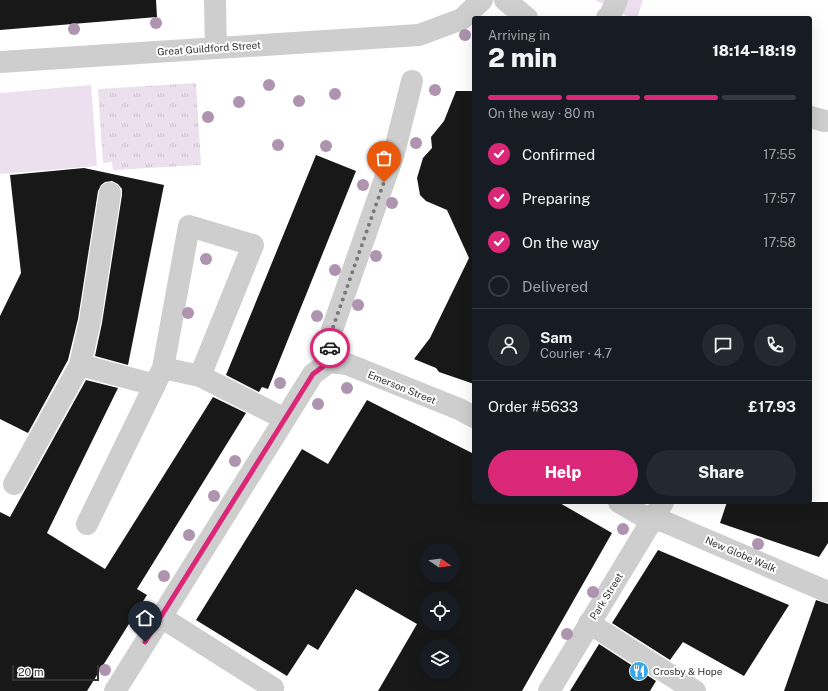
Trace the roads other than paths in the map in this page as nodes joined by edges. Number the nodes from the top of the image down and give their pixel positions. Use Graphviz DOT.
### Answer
graph roads {
  1 [pos="215,0"];
  2 [pos="482,0"];
  3 [pos="505,0"];
  4 [pos="617,0"];
  5 [pos="525,16"];
  6 [pos="609,16"];
  7 [pos="216,48"];
  8 [pos="0,62"];
  9 [pos="412,81"];
  10 [pos="110,193"];
  11 [pos="329,362"];
  12 [pos="80,365"];
  13 [pos="200,376"];
  14 [pos="159,377"];
  15 [pos="472,416"];
  16 [pos="285,419"];
  17 [pos="14,484"];
  18 [pos="622,504"];
  19 [pos="658,510"];
  20 [pos="87,524"];
  21 [pos="828,592"];
  22 [pos="161,617"];
  23 [pos="589,623"];
  24 [pos="548,684"];
  25 [pos="273,688"];
  26 [pos="115,691"];
  27 [pos="695,691"];
  1 -- 7 [label="street"];
  2 -- 7 [label="street, Great Guildford Street"];
  3 -- 5 [label="street"];
  4 -- 6 [label="street"];
  7 -- 8 [label="street, Great Guildford Street"];
  9 -- 11 [label="street"];
  10 -- 12 [label="street"];
  11 -- 15 [label="street, Emerson Street"];
  11 -- 16 [label="street"];
  12 -- 14 [label="street"];
  12 -- 17 [label="street"];
  13 -- 14 [label="street"];
  13 -- 14 [label="street"];
  13 -- 16 [label="street"];
  14 -- 20 [label="street"];
  16 -- 22 [label="street"];
  18 -- 19 [label="street"];
  19 -- 21 [label="street, New Globe Walk"];
  19 -- 23 [label="street, Park Street"];
  22 -- 25 [label="street"];
  22 -- 26 [label="street"];
  23 -- 24 [label="street, Park Street"];
  23 -- 27 [label="street"];
}
